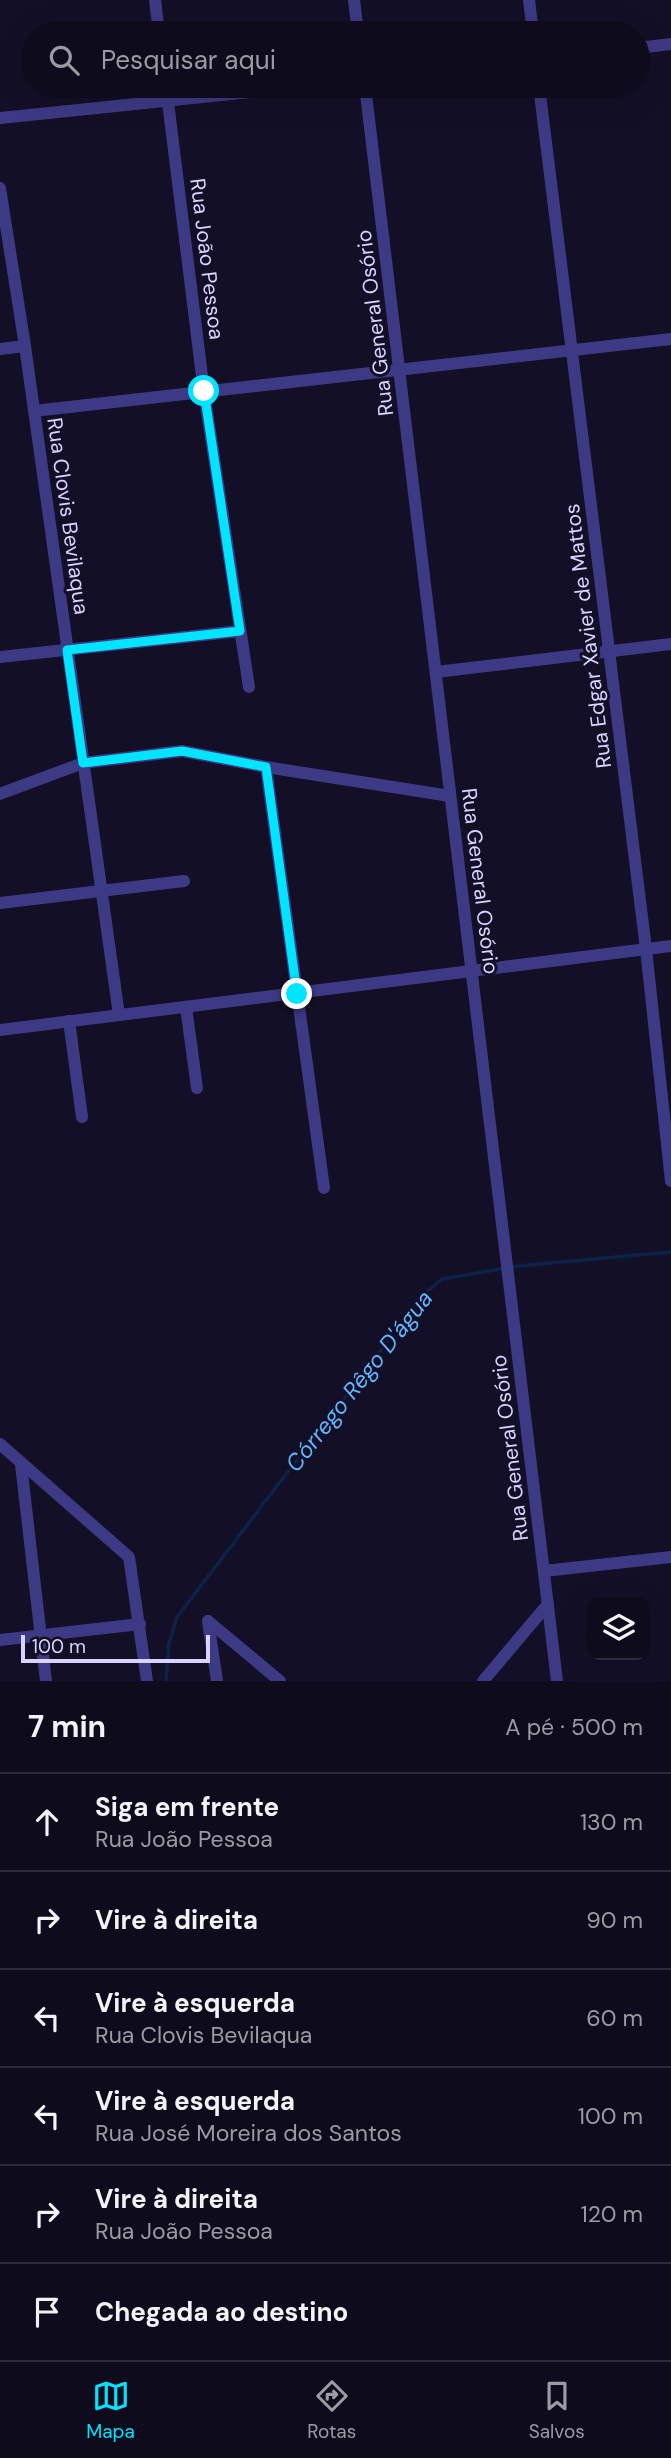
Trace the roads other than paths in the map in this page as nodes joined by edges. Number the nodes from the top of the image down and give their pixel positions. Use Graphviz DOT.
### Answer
graph roads {
  1 [pos="155,0"];
  2 [pos="354,0"];
  3 [pos="529,0"];
  4 [pos="158,21"];
  5 [pos="357,21"];
  6 [pos="532,21"];
  7 [pos="671,44"];
  8 [pos="650,47"];
  9 [pos="167,98"];
  10 [pos="196,98"];
  11 [pos="366,98"];
  12 [pos="541,98"];
  13 [pos="167,101"];
  14 [pos="0,118"];
  15 [pos="0,188"];
  16 [pos="671,339"];
  17 [pos="25,346"];
  18 [pos="0,349"];
  19 [pos="573,350"];
  20 [pos="400,370"];
  21 [pos="204,391"];
  22 [pos="34,411"];
  23 [pos="240,631"];
  24 [pos="671,644"];
  25 [pos="67,650"];
  26 [pos="608,650"];
  27 [pos="0,657"];
  28 [pos="436,672"];
  29 [pos="249,687"];
  30 [pos="83,763"];
  31 [pos="266,767"];
  32 [pos="0,794"];
  33 [pos="450,796"];
  34 [pos="184,881"];
  35 [pos="102,891"];
  36 [pos="0,903"];
  37 [pos="671,946"];
  38 [pos="646,948"];
  39 [pos="472,972"];
  40 [pos="297,994"];
  41 [pos="186,1007"];
  42 [pos="119,1015"];
  43 [pos="69,1021"];
  44 [pos="0,1030"];
  45 [pos="197,1088"];
  46 [pos="82,1117"];
  47 [pos="671,1181"];
  48 [pos="324,1188"];
  49 [pos="0,1444"];
  50 [pos="21,1464"];
  51 [pos="671,1557"];
  52 [pos="544,1571"];
  53 [pos="548,1604"];
  54 [pos="140,1624"];
  55 [pos="41,1635"];
  56 [pos="0,1640"];
  57 [pos="46,1681"];
  58 [pos="147,1681"];
  59 [pos="217,1681"];
  60 [pos="280,1681"];
  61 [pos="483,1681"];
  62 [pos="557,1681"];
  1 -- 4 [label="street"];
  2 -- 5 [label="street"];
  3 -- 6 [label="street"];
  7 -- 8 [label="street"];
  9 -- 13 [label="street, Rua João Pessoa"];
  10 -- 13 [label="street"];
  11 -- 20 [label="street, Rua General Osório"];
  12 -- 19 [label="street, Rua Edgar Xavier de Mattos"];
  13 -- 14 [label="street"];
  13 -- 21 [label="street, Rua João Pessoa"];
  15 -- 17 [label="street, Rua Clovis Bevilaqua"];
  16 -- 19 [label="street"];
  17 -- 18 [label="street"];
  17 -- 22 [label="street, Rua Clovis Bevilaqua"];
  19 -- 20 [label="street"];
  19 -- 26 [label="street, Rua Edgar Xavier de Mattos"];
  20 -- 21 [label="street"];
  20 -- 28 [label="street, Rua General Osório"];
  21 -- 22 [label="street"];
  21 -- 23 [label="street, Rua João Pessoa"];
  22 -- 25 [label="street, Rua Clovis Bevilaqua"];
  23 -- 25 [label="street"];
  23 -- 29 [label="street, Rua João Pessoa"];
  24 -- 26 [label="street"];
  25 -- 27 [label="street"];
  25 -- 30 [label="street, Rua Clovis Bevilaqua"];
  26 -- 28 [label="street"];
  26 -- 38 [label="street, Rua Edgar Xavier de Mattos"];
  28 -- 33 [label="street, Rua General Osório"];
  30 -- 31 [label="street"];
  30 -- 32 [label="street"];
  30 -- 35 [label="street, Rua Clovis Bevilaqua"];
  31 -- 33 [label="street"];
  31 -- 40 [label="street"];
  33 -- 39 [label="street, Rua General Osório"];
  34 -- 35 [label="street"];
  35 -- 36 [label="street"];
  35 -- 42 [label="street, Rua Clovis Bevilaqua"];
  37 -- 38 [label="street"];
  38 -- 39 [label="street"];
  38 -- 47 [label="street, Rua Edgar Xavier de Mattos"];
  39 -- 40 [label="street"];
  39 -- 52 [label="street, Rua General Osório"];
  40 -- 41 [label="street"];
  40 -- 48 [label="street"];
  41 -- 42 [label="street"];
  41 -- 45 [label="street"];
  42 -- 43 [label="street"];
  43 -- 44 [label="street"];
  43 -- 46 [label="street"];
  49 -- 50 [label="street"];
  50 -- 54 [label="street"];
  50 -- 55 [label="street"];
  51 -- 52 [label="street"];
  52 -- 53 [label="street, Rua General Osório"];
  53 -- 61 [label="street"];
  53 -- 62 [label="street, Rua General Osório"];
  54 -- 55 [label="street"];
  54 -- 58 [label="street"];
  55 -- 56 [label="street"];
  55 -- 57 [label="street"];
  59 -- 60 [label="street"];
}
